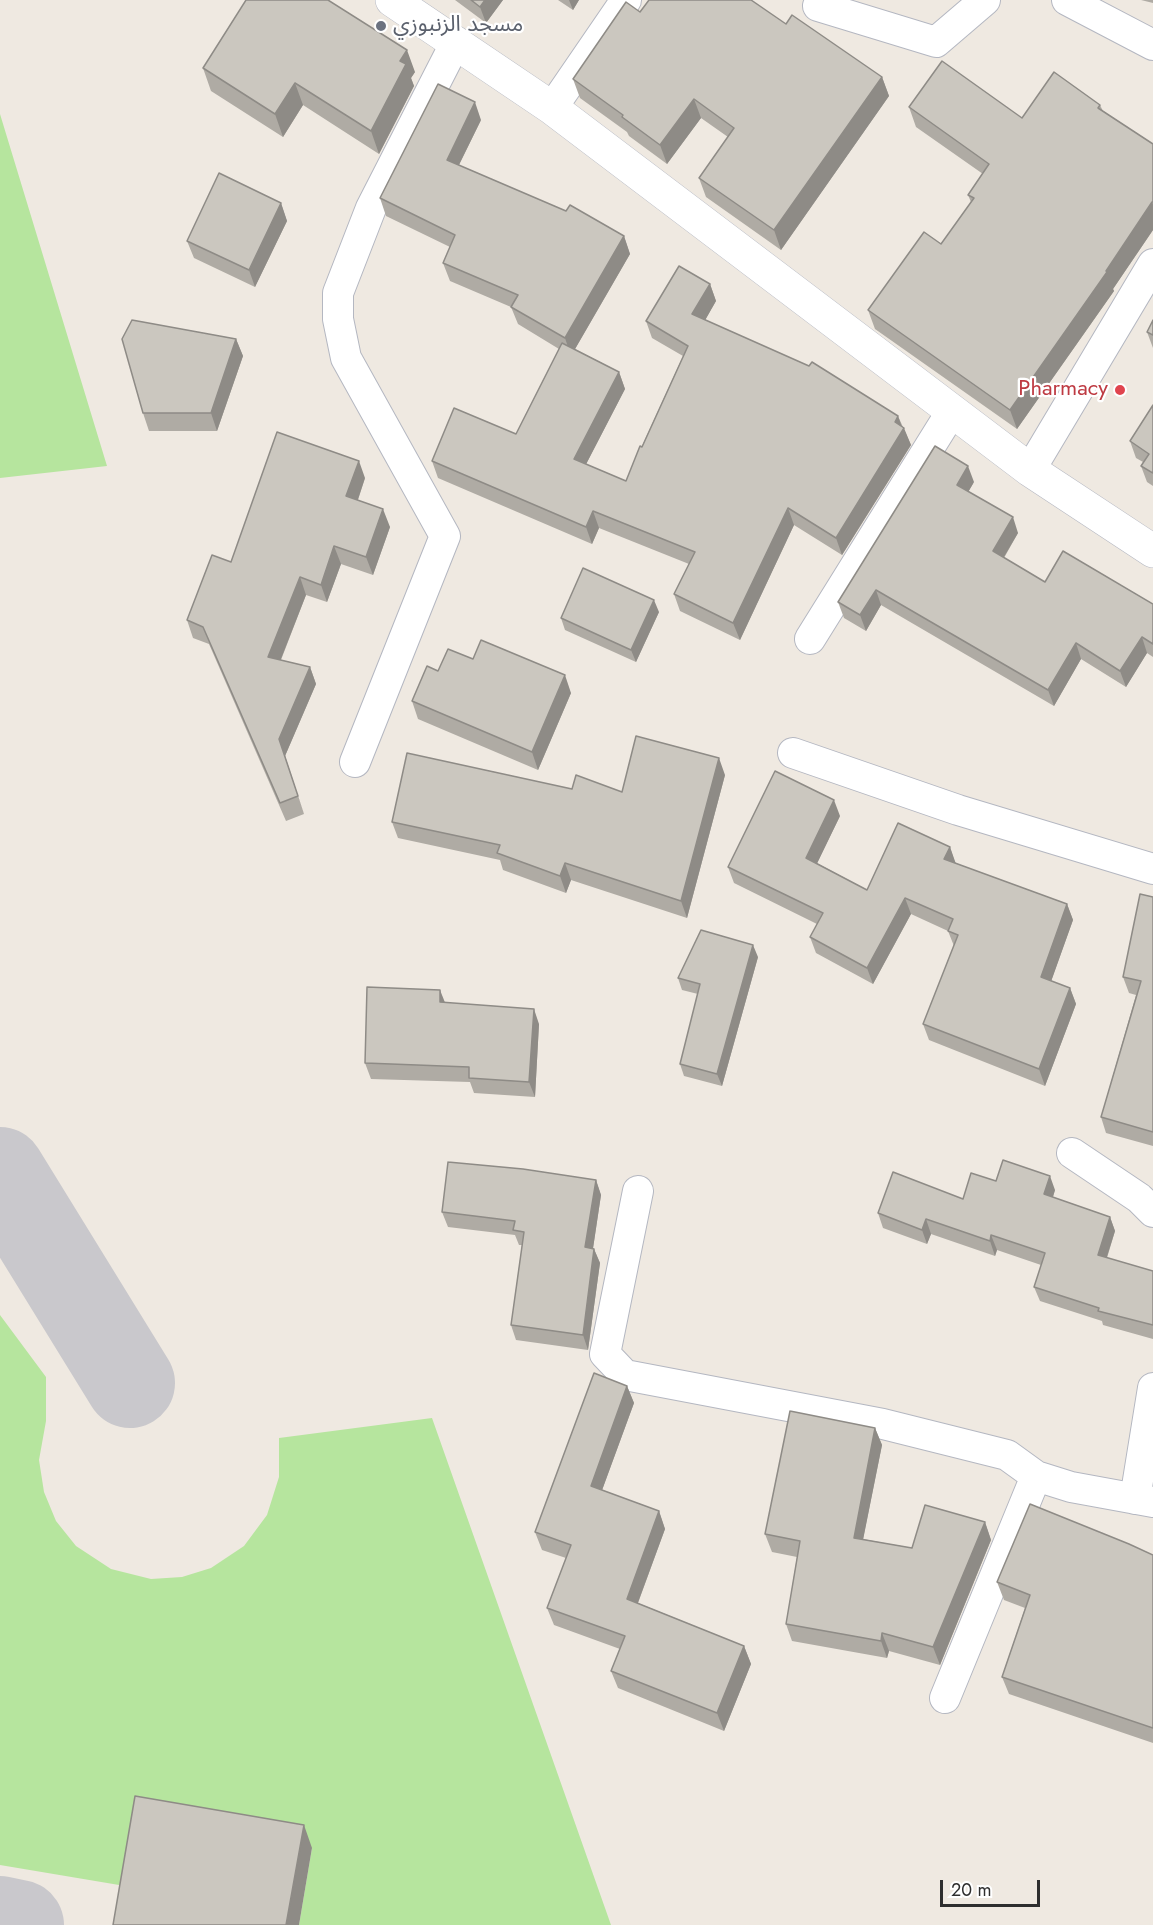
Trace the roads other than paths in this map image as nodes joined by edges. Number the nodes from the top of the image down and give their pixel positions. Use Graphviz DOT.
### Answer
graph roads {
  1 [pos="392,0"];
  2 [pos="626,0"];
  3 [pos="985,0"];
  4 [pos="1067,0"];
  5 [pos="818,6"];
  6 [pos="456,42"];
  7 [pos="1153,45"];
  8 [pos="552,108"];
  9 [pos="1153,264"];
  10 [pos="952,411"];
  11 [pos="1030,470"];
  12 [pos="1153,551"];
  13 [pos="810,639"];
  14 [pos="793,753"];
  15 [pos="356,762"];
  16 [pos="1153,869"];
  17 [pos="1072,1153"];
  18 [pos="639,1191"];
  19 [pos="1153,1212"];
  20 [pos="1153,1388"];
  21 [pos="1036,1476"];
  22 [pos="1144,1501"];
  23 [pos="945,1698"];
  1 -- 6 [label="main road"];
  2 -- 8 [label="street"];
  3 -- 5 [label="street"];
  4 -- 7 [label="street"];
  6 -- 8 [label="main road"];
  6 -- 15 [label="street"];
  8 -- 10 [label="main road"];
  9 -- 11 [label="street"];
  10 -- 11 [label="main road"];
  10 -- 13 [label="street"];
  11 -- 12 [label="main road"];
  14 -- 16 [label="street"];
  17 -- 19 [label="street"];
  18 -- 21 [label="street"];
  20 -- 22 [label="street"];
  21 -- 22 [label="street"];
  21 -- 23 [label="street"];
}
